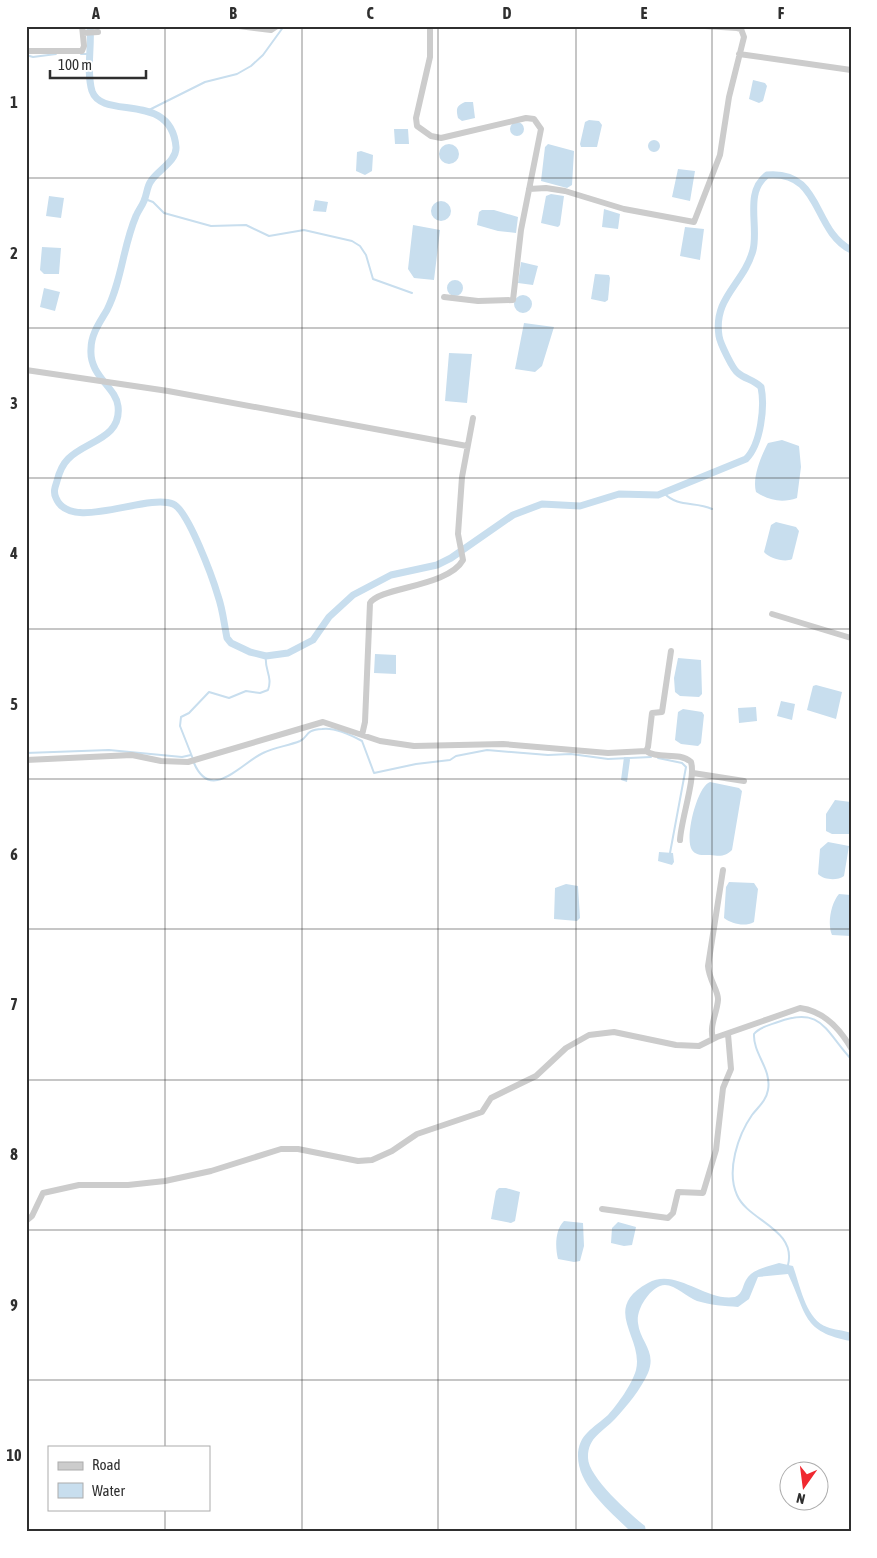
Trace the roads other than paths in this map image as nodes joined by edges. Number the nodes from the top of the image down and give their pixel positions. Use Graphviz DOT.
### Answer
graph roads {
  1 [pos="239,26"];
  2 [pos="277,26"];
  3 [pos="430,26"];
  4 [pos="705,26"];
  5 [pos="84,30"];
  6 [pos="98,32"];
  7 [pos="26,51"];
  8 [pos="739,54"];
  9 [pos="851,70"];
  10 [pos="529,189"];
  11 [pos="444,297"];
  12 [pos="26,370"];
  13 [pos="473,418"];
  14 [pos="467,446"];
  15 [pos="772,614"];
  16 [pos="851,638"];
  17 [pos="671,651"];
  18 [pos="362,735"];
  19 [pos="646,751"];
  20 [pos="26,760"];
  21 [pos="693,772"];
  22 [pos="744,782"];
  23 [pos="680,840"];
  24 [pos="723,870"];
  25 [pos="728,1034"];
  26 [pos="713,1039"];
  27 [pos="851,1048"];
  28 [pos="602,1209"];
  29 [pos="26,1221"];
  1 -- 2 [label="street"];
  3 -- 10 [label="street"];
  4 -- 8 [label="street"];
  5 -- 6 [label="street"];
  5 -- 7 [label="street"];
  8 -- 9 [label="street"];
  8 -- 10 [label="street"];
  10 -- 11 [label="street"];
  12 -- 14 [label="street"];
  13 -- 14 [label="street"];
  14 -- 18 [label="street"];
  15 -- 16 [label="street"];
  17 -- 19 [label="street"];
  18 -- 19 [label="street"];
  18 -- 20 [label="street"];
  19 -- 21 [label="street"];
  21 -- 22 [label="street"];
  21 -- 23 [label="street"];
  24 -- 26 [label="street"];
  25 -- 26 [label="street"];
  25 -- 27 [label="street"];
  25 -- 28 [label="street"];
  26 -- 29 [label="street"];
}
